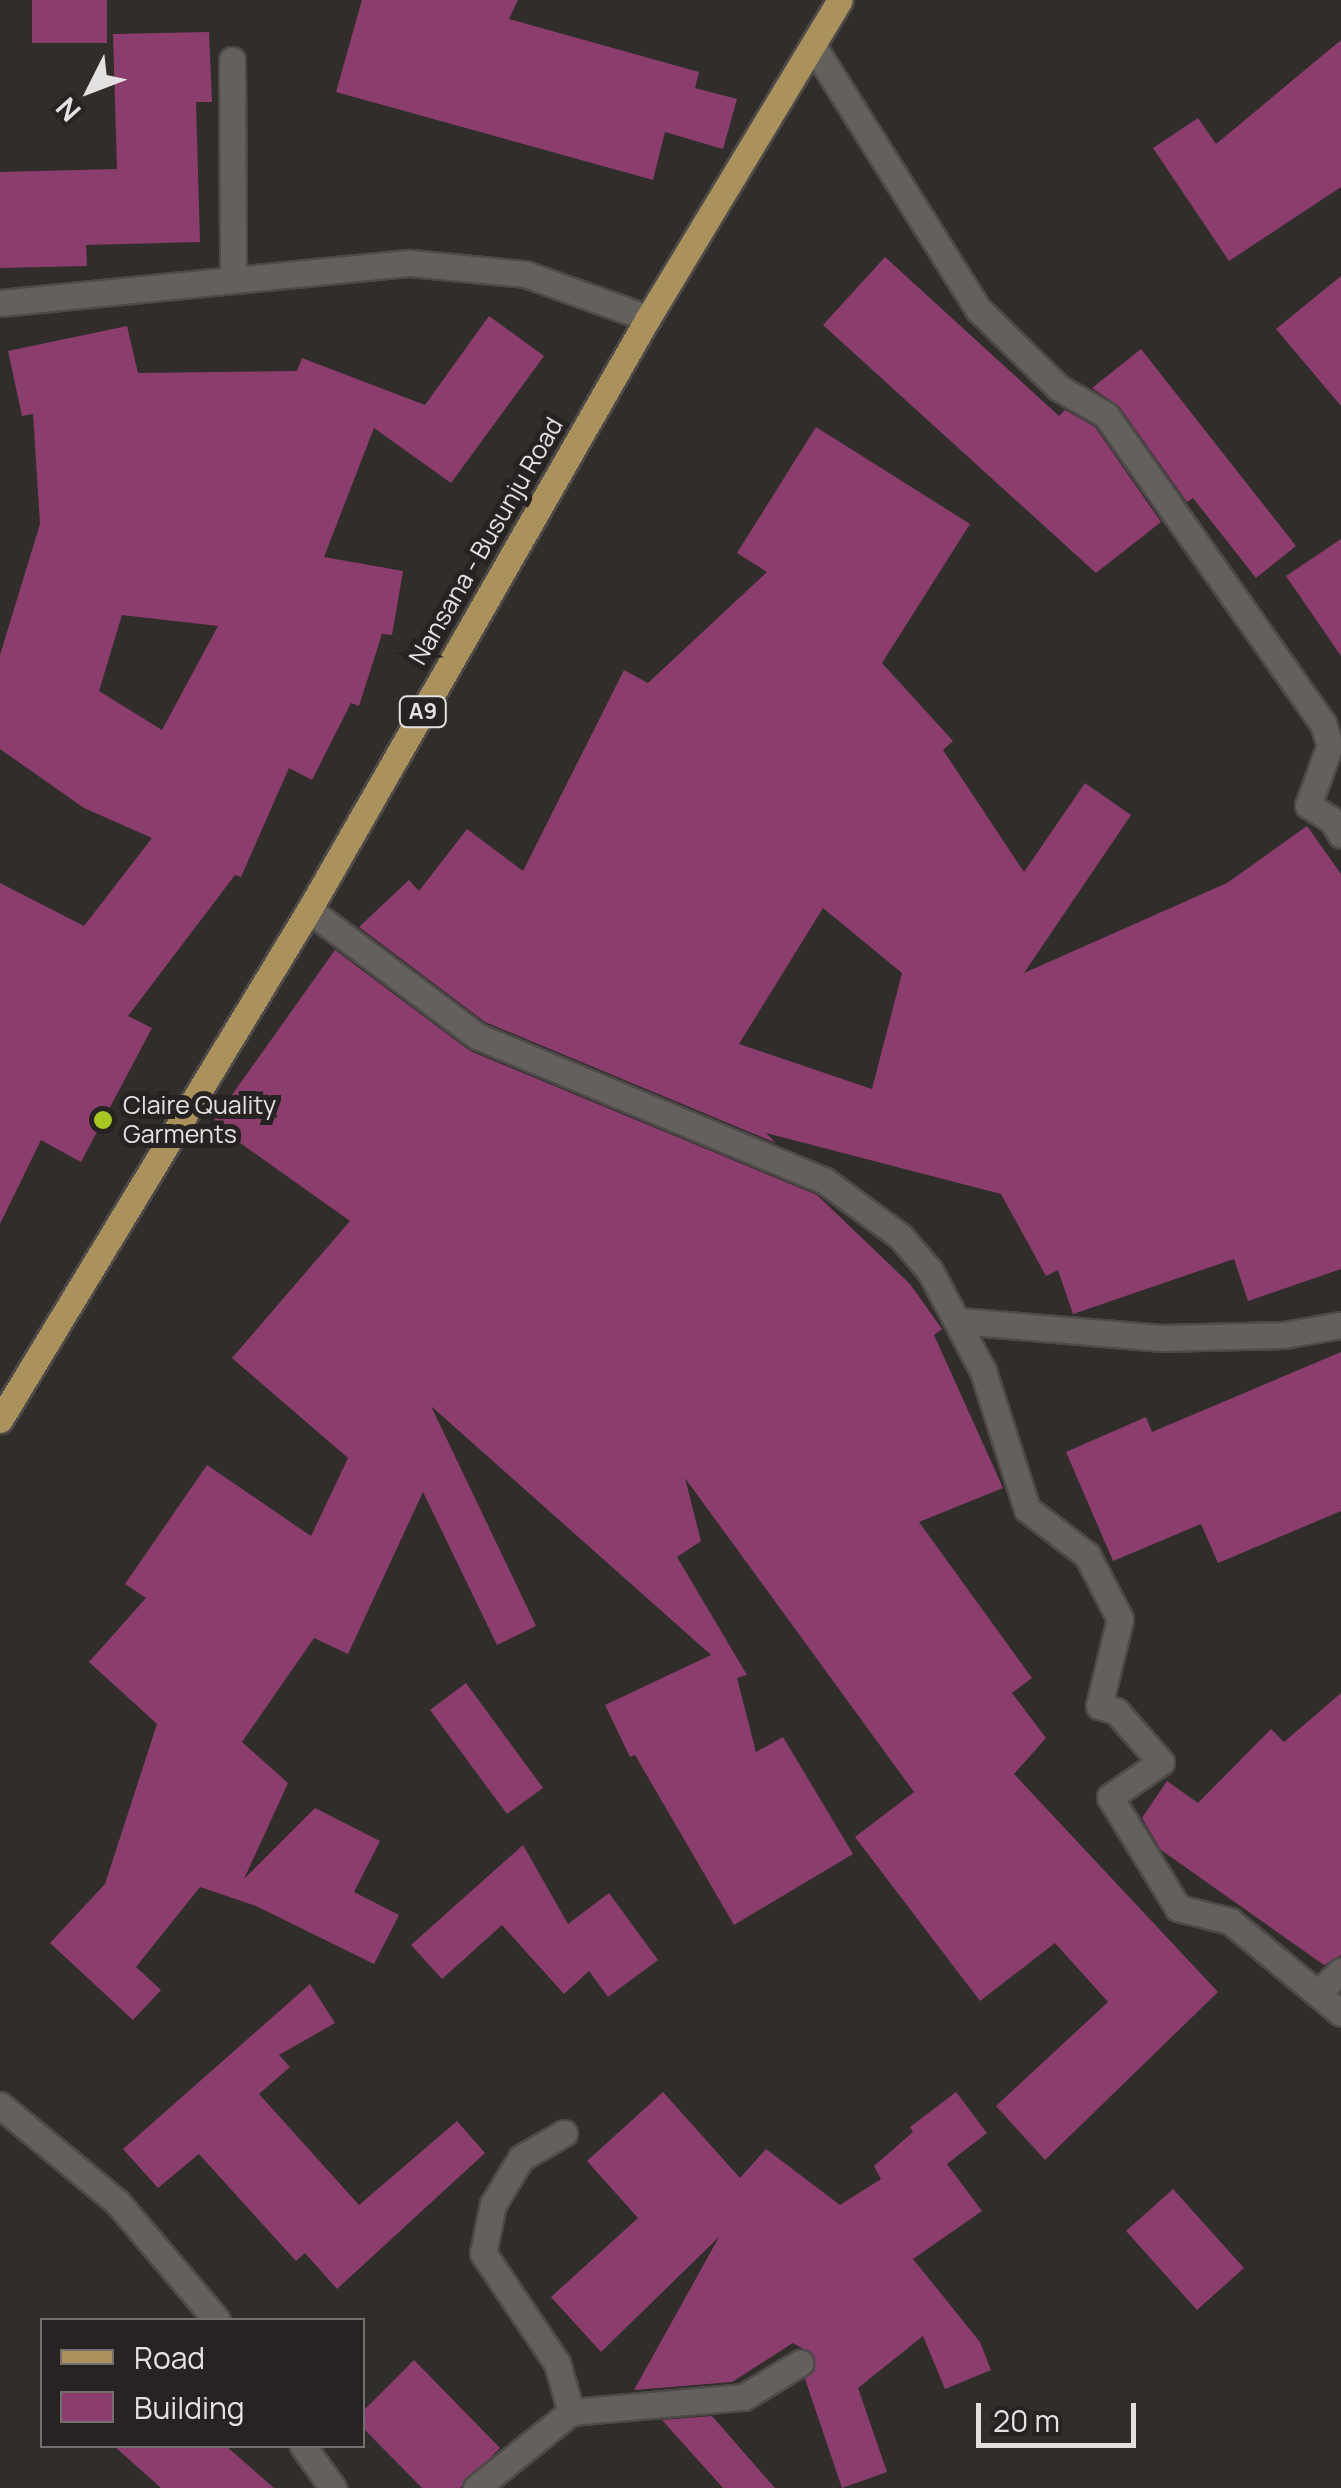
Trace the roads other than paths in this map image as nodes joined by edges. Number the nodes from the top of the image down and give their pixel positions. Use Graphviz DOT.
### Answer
graph roads {
  1 [pos="840,0"];
  2 [pos="813,46"];
  3 [pos="232,60"];
  4 [pos="233,280"];
  5 [pos="0,303"];
  6 [pos="648,318"];
  7 [pos="1341,835"];
  8 [pos="309,910"];
  9 [pos="960,1321"];
  10 [pos="1341,1325"];
  11 [pos="0,1420"];
  12 [pos="1341,1972"];
  13 [pos="1318,1994"];
  14 [pos="1341,2013"];
  15 [pos="0,2106"];
  16 [pos="564,2133"];
  17 [pos="215,2318"];
  18 [pos="800,2362"];
  19 [pos="571,2412"];
  20 [pos="304,2448"];
  21 [pos="332,2488"];
  22 [pos="476,2488"];
  1 -- 2 [label="main road, Nansana - Busunju Road / A9"];
  2 -- 6 [label="main road, Nansana - Busunju Road / A9"];
  2 -- 7 [label="street"];
  3 -- 4 [label="street"];
  4 -- 5 [label="street"];
  4 -- 6 [label="street"];
  6 -- 8 [label="main road, Nansana - Busunju Road / A9"];
  8 -- 9 [label="street"];
  8 -- 11 [label="main road, Nansana - Busunju Road / A9"];
  9 -- 10 [label="street"];
  9 -- 13 [label="street"];
  12 -- 13 [label="street"];
  13 -- 14 [label="street"];
  15 -- 17 [label="street"];
  16 -- 19 [label="street"];
  18 -- 19 [label="street"];
  19 -- 22 [label="street"];
  20 -- 21 [label="street"];
}
